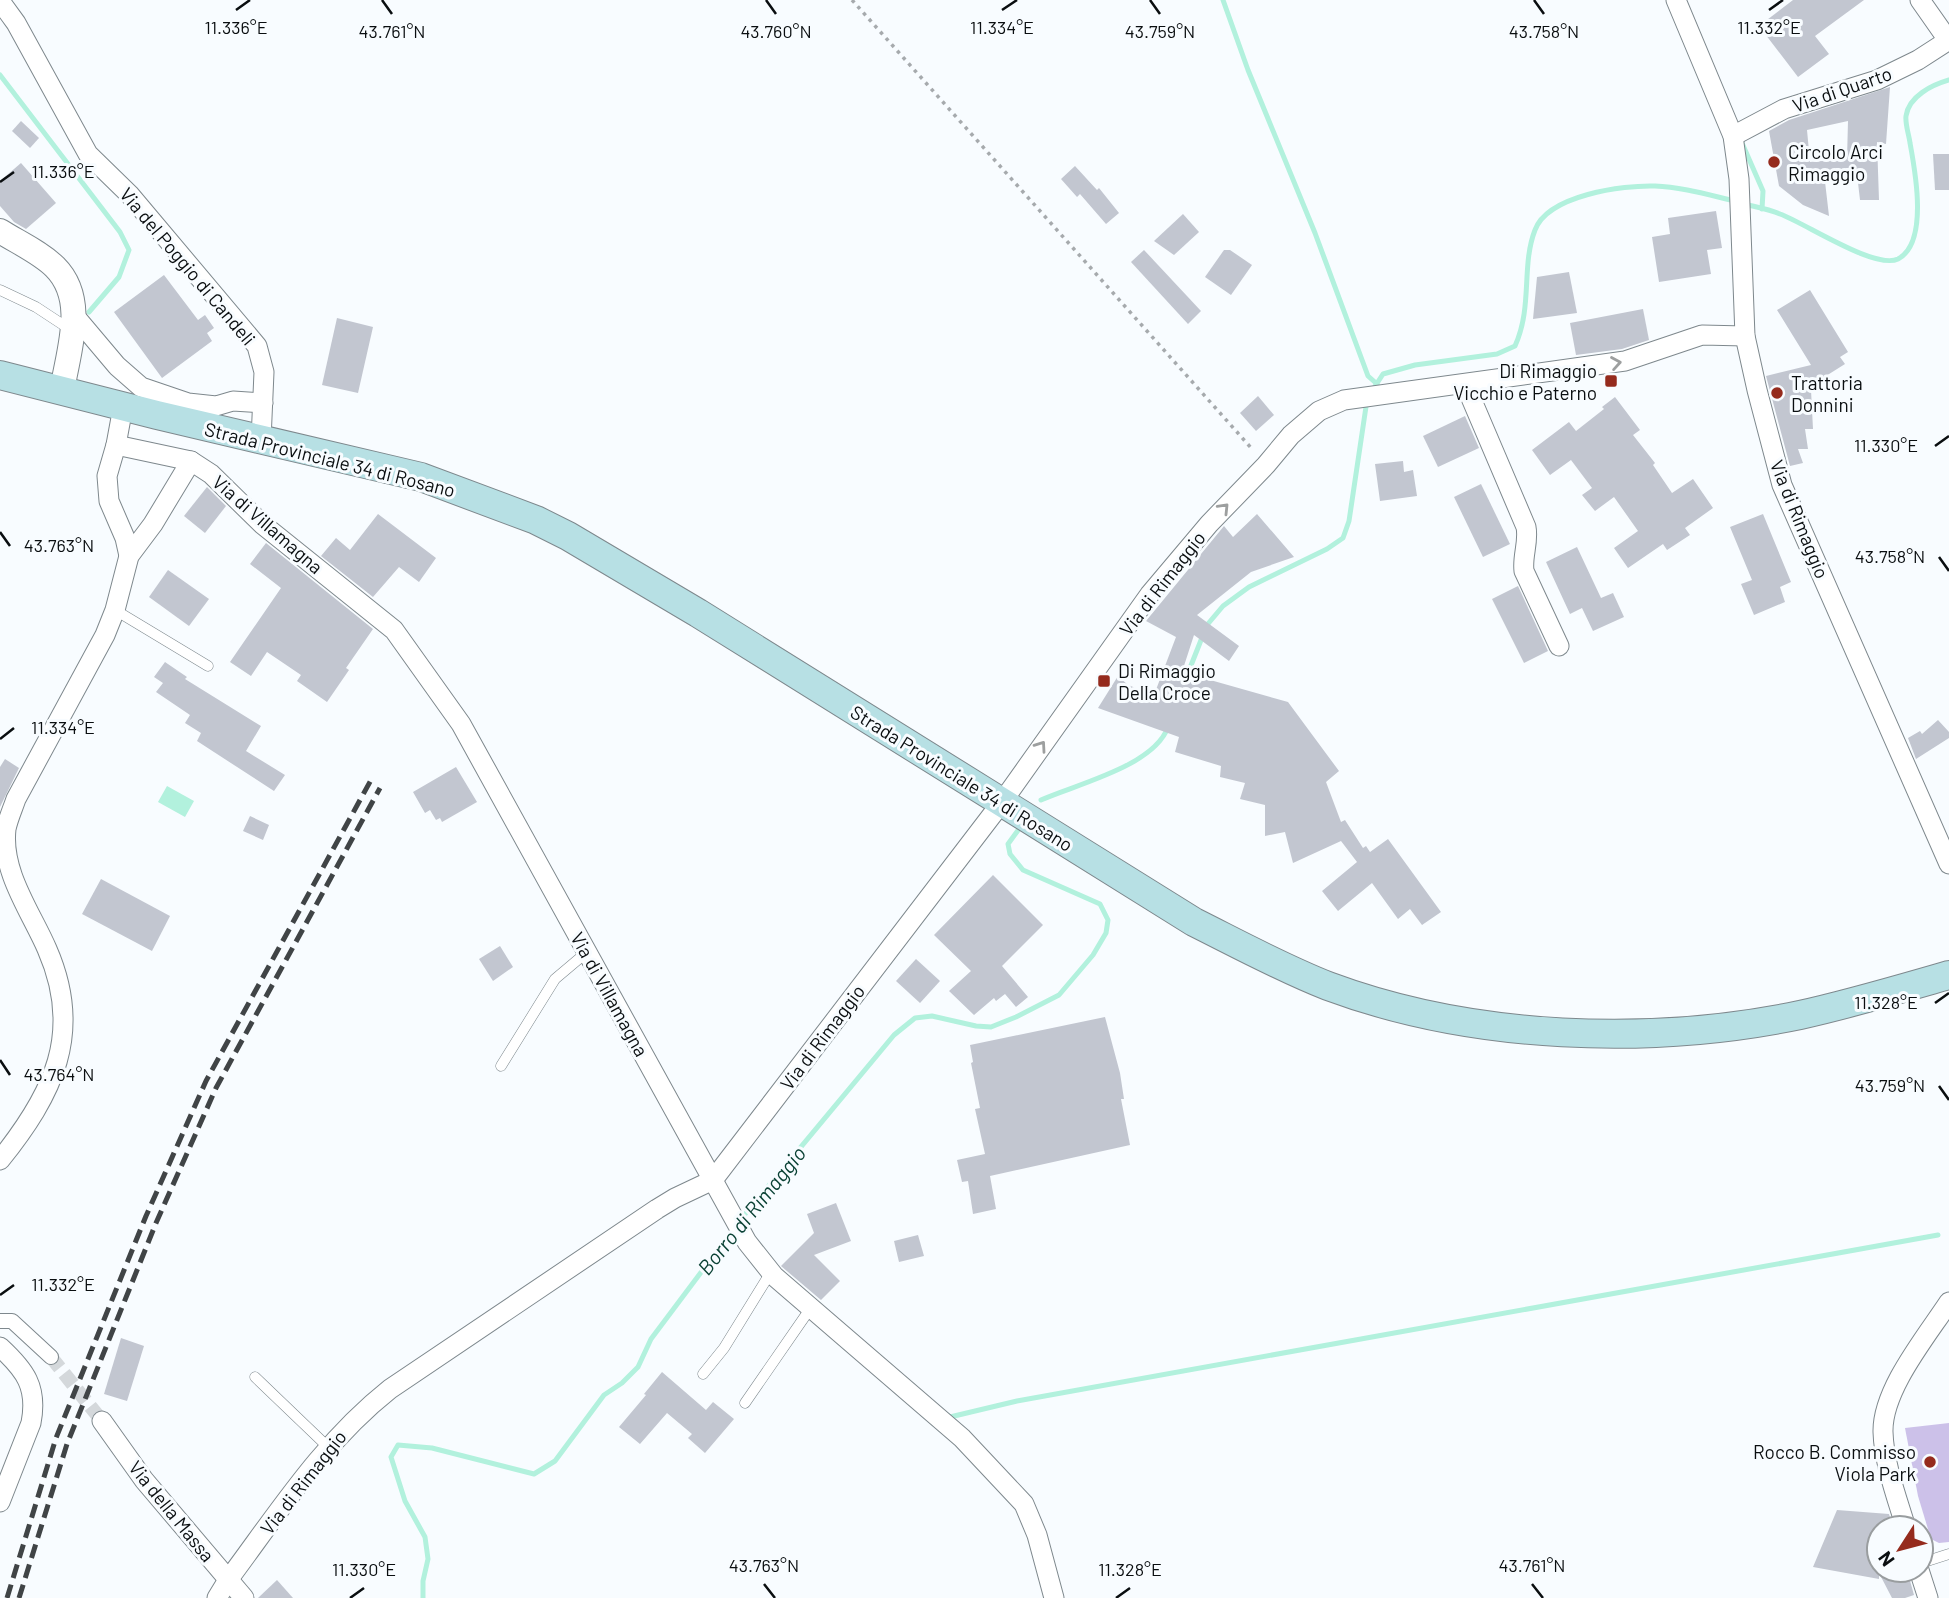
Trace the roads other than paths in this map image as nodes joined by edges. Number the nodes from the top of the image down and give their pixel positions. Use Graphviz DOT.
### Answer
graph roads {
  1 [pos="1676,0"];
  2 [pos="1920,0"];
  3 [pos="0,1"];
  4 [pos="1949,40"];
  5 [pos="1733,136"];
  6 [pos="0,231"];
  7 [pos="0,290"];
  8 [pos="73,323"];
  9 [pos="1745,336"];
  10 [pos="0,375"];
  11 [pos="1465,384"];
  12 [pos="61,391"];
  13 [pos="263,403"];
  14 [pos="123,407"];
  15 [pos="261,440"];
  16 [pos="116,445"];
  17 [pos="191,461"];
  18 [pos="129,556"];
  19 [pos="115,610"];
  20 [pos="1559,646"];
  21 [pos="208,666"];
  22 [pos="1007,805"];
  23 [pos="1949,864"];
  24 [pos="587,952"];
  25 [pos="1949,975"];
  26 [pos="501,1066"];
  27 [pos="0,1160"];
  28 [pos="713,1180"];
  29 [pos="771,1272"];
  30 [pos="1949,1302"];
  31 [pos="810,1308"];
  32 [pos="0,1321"];
  33 [pos="0,1348"];
  34 [pos="51,1357"];
  35 [pos="703,1374"];
  36 [pos="255,1377"];
  37 [pos="745,1403"];
  38 [pos="102,1421"];
  39 [pos="328,1447"];
  40 [pos="0,1502"];
  41 [pos="1902,1514"];
  42 [pos="228,1580"];
  43 [pos="217,1598"];
  44 [pos="244,1598"];
  45 [pos="1054,1598"];
  1 -- 5 [label="street"];
  2 -- 4 [label="street"];
  3 -- 13 [label="street, Via del Poggio di Candeli"];
  4 -- 5 [label="street, Via di Quarto"];
  5 -- 9 [label="street"];
  6 -- 8 [label="street"];
  7 -- 8 [label="lane"];
  8 -- 12 [label="street"];
  8 -- 13 [label="street"];
  11 -- 9 [label="street, Via di Rimaggio, one-way"];
  9 -- 23 [label="street, Via di Rimaggio"];
  10 -- 12 [label="main road, Strada Provinciale 34 di Rosano"];
  11 -- 20 [label="street"];
  22 -- 11 [label="street, Via di Rimaggio, one-way"];
  12 -- 14 [label="main road, Strada Provinciale 34 di Rosano"];
  13 -- 15 [label="street, Via del Poggio di Candeli"];
  14 -- 15 [label="main road, Strada Provinciale 34 di Rosano"];
  14 -- 16 [label="street"];
  15 -- 22 [label="main road, Strada Provinciale 34 di Rosano"];
  16 -- 17 [label="street, Via di Villamagna"];
  16 -- 18 [label="street"];
  17 -- 18 [label="street"];
  17 -- 24 [label="street, Via di Villamagna"];
  18 -- 19 [label="street"];
  19 -- 21 [label="lane"];
  19 -- 27 [label="street"];
  22 -- 25 [label="main road, Strada Provinciale 34 di Rosano"];
  22 -- 28 [label="street, Via di Rimaggio"];
  24 -- 26 [label="lane"];
  24 -- 28 [label="street, Via di Villamagna"];
  28 -- 29 [label="street, Via di Villamagna"];
  28 -- 39 [label="street, Via di Rimaggio"];
  29 -- 31 [label="street, Via di Villamagna"];
  29 -- 35 [label="lane"];
  30 -- 41 [label="street"];
  31 -- 37 [label="lane"];
  31 -- 45 [label="street, Via di Villamagna"];
  32 -- 34 [label="street"];
  33 -- 40 [label="street"];
  36 -- 39 [label="lane"];
  38 -- 42 [label="street, Via della Massa"];
  39 -- 42 [label="street, Via di Rimaggio"];
  42 -- 43 [label="street, Via di Rimaggio"];
  42 -- 44 [label="street, Via della Massa"];
}
